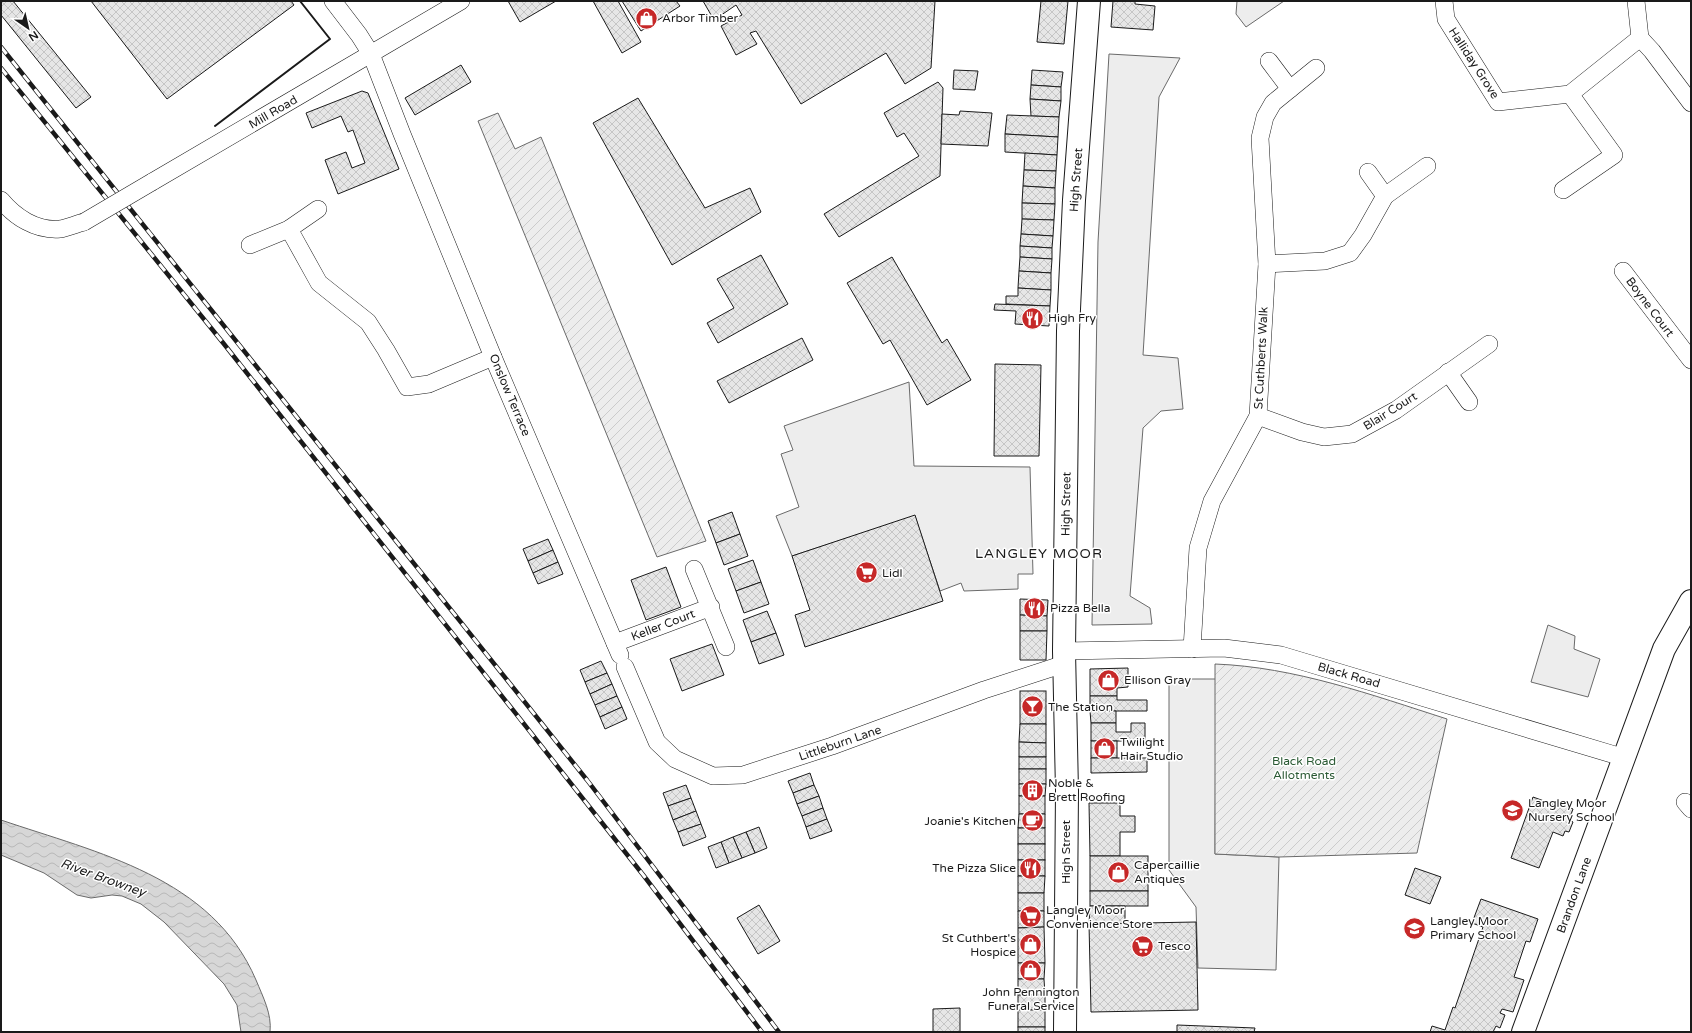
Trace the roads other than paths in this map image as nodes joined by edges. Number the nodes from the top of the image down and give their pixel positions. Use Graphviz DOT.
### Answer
graph roads {
  1 [pos="333,1"];
  2 [pos="461,1"];
  3 [pos="1089,1"];
  4 [pos="1444,1"];
  5 [pos="1636,1"];
  6 [pos="1640,38"];
  7 [pos="371,54"];
  8 [pos="1269,62"];
  9 [pos="1316,68"];
  10 [pos="1290,89"];
  11 [pos="1570,94"];
  12 [pos="1691,104"];
  13 [pos="1427,166"];
  14 [pos="1368,172"];
  15 [pos="1563,190"];
  16 [pos="1385,196"];
  17 [pos="1,200"];
  18 [pos="318,209"];
  19 [pos="289,230"];
  20 [pos="250,245"];
  21 [pos="1267,264"];
  22 [pos="1623,272"];
  23 [pos="1489,344"];
  24 [pos="493,356"];
  25 [pos="1691,360"];
  26 [pos="1448,372"];
  27 [pos="1469,402"];
  28 [pos="1258,416"];
  29 [pos="694,569"];
  30 [pos="1691,601"];
  31 [pos="711,607"];
  32 [pos="726,647"];
  33 [pos="1192,649"];
  34 [pos="620,655"];
  35 [pos="1064,657"];
  36 [pos="641,707"];
  37 [pos="1625,758"];
  38 [pos="1065,1032"];
  39 [pos="1524,1032"];
  1 -- 7 [label="street"];
  2 -- 7 [label="street, Mill Road"];
  3 -- 35 [label="main road, High Street"];
  4 -- 11 [label="street, Halliday Grove"];
  5 -- 6 [label="street"];
  6 -- 11 [label="street"];
  6 -- 12 [label="street"];
  7 -- 17 [label="street, Mill Road, bridge"];
  7 -- 24 [label="street, Onslow Terrace"];
  8 -- 10 [label="street"];
  9 -- 10 [label="street, St Cuthberts Walk"];
  10 -- 21 [label="street, St Cuthberts Walk"];
  11 -- 15 [label="street"];
  13 -- 16 [label="street"];
  14 -- 16 [label="street"];
  16 -- 21 [label="street"];
  18 -- 19 [label="street"];
  19 -- 20 [label="street"];
  19 -- 24 [label="street"];
  21 -- 28 [label="street, St Cuthberts Walk"];
  22 -- 25 [label="street, Boyne Court"];
  23 -- 26 [label="street, Blair Court"];
  24 -- 34 [label="street, Onslow Terrace"];
  26 -- 27 [label="street"];
  26 -- 28 [label="street, Blair Court"];
  28 -- 33 [label="street, St Cuthberts Walk"];
  29 -- 31 [label="street, Keller Court"];
  30 -- 37 [label="main road, Brandon Lane"];
  31 -- 32 [label="street, Keller Court"];
  31 -- 34 [label="street, Keller Court"];
  33 -- 35 [label="street, Black Road"];
  33 -- 37 [label="street, Black Road"];
  34 -- 36 [label="street, Onslow Terrace"];
  35 -- 36 [label="street, Littleburn Lane"];
  35 -- 38 [label="main road, High Street"];
  37 -- 39 [label="main road, Brandon Lane"];
}
